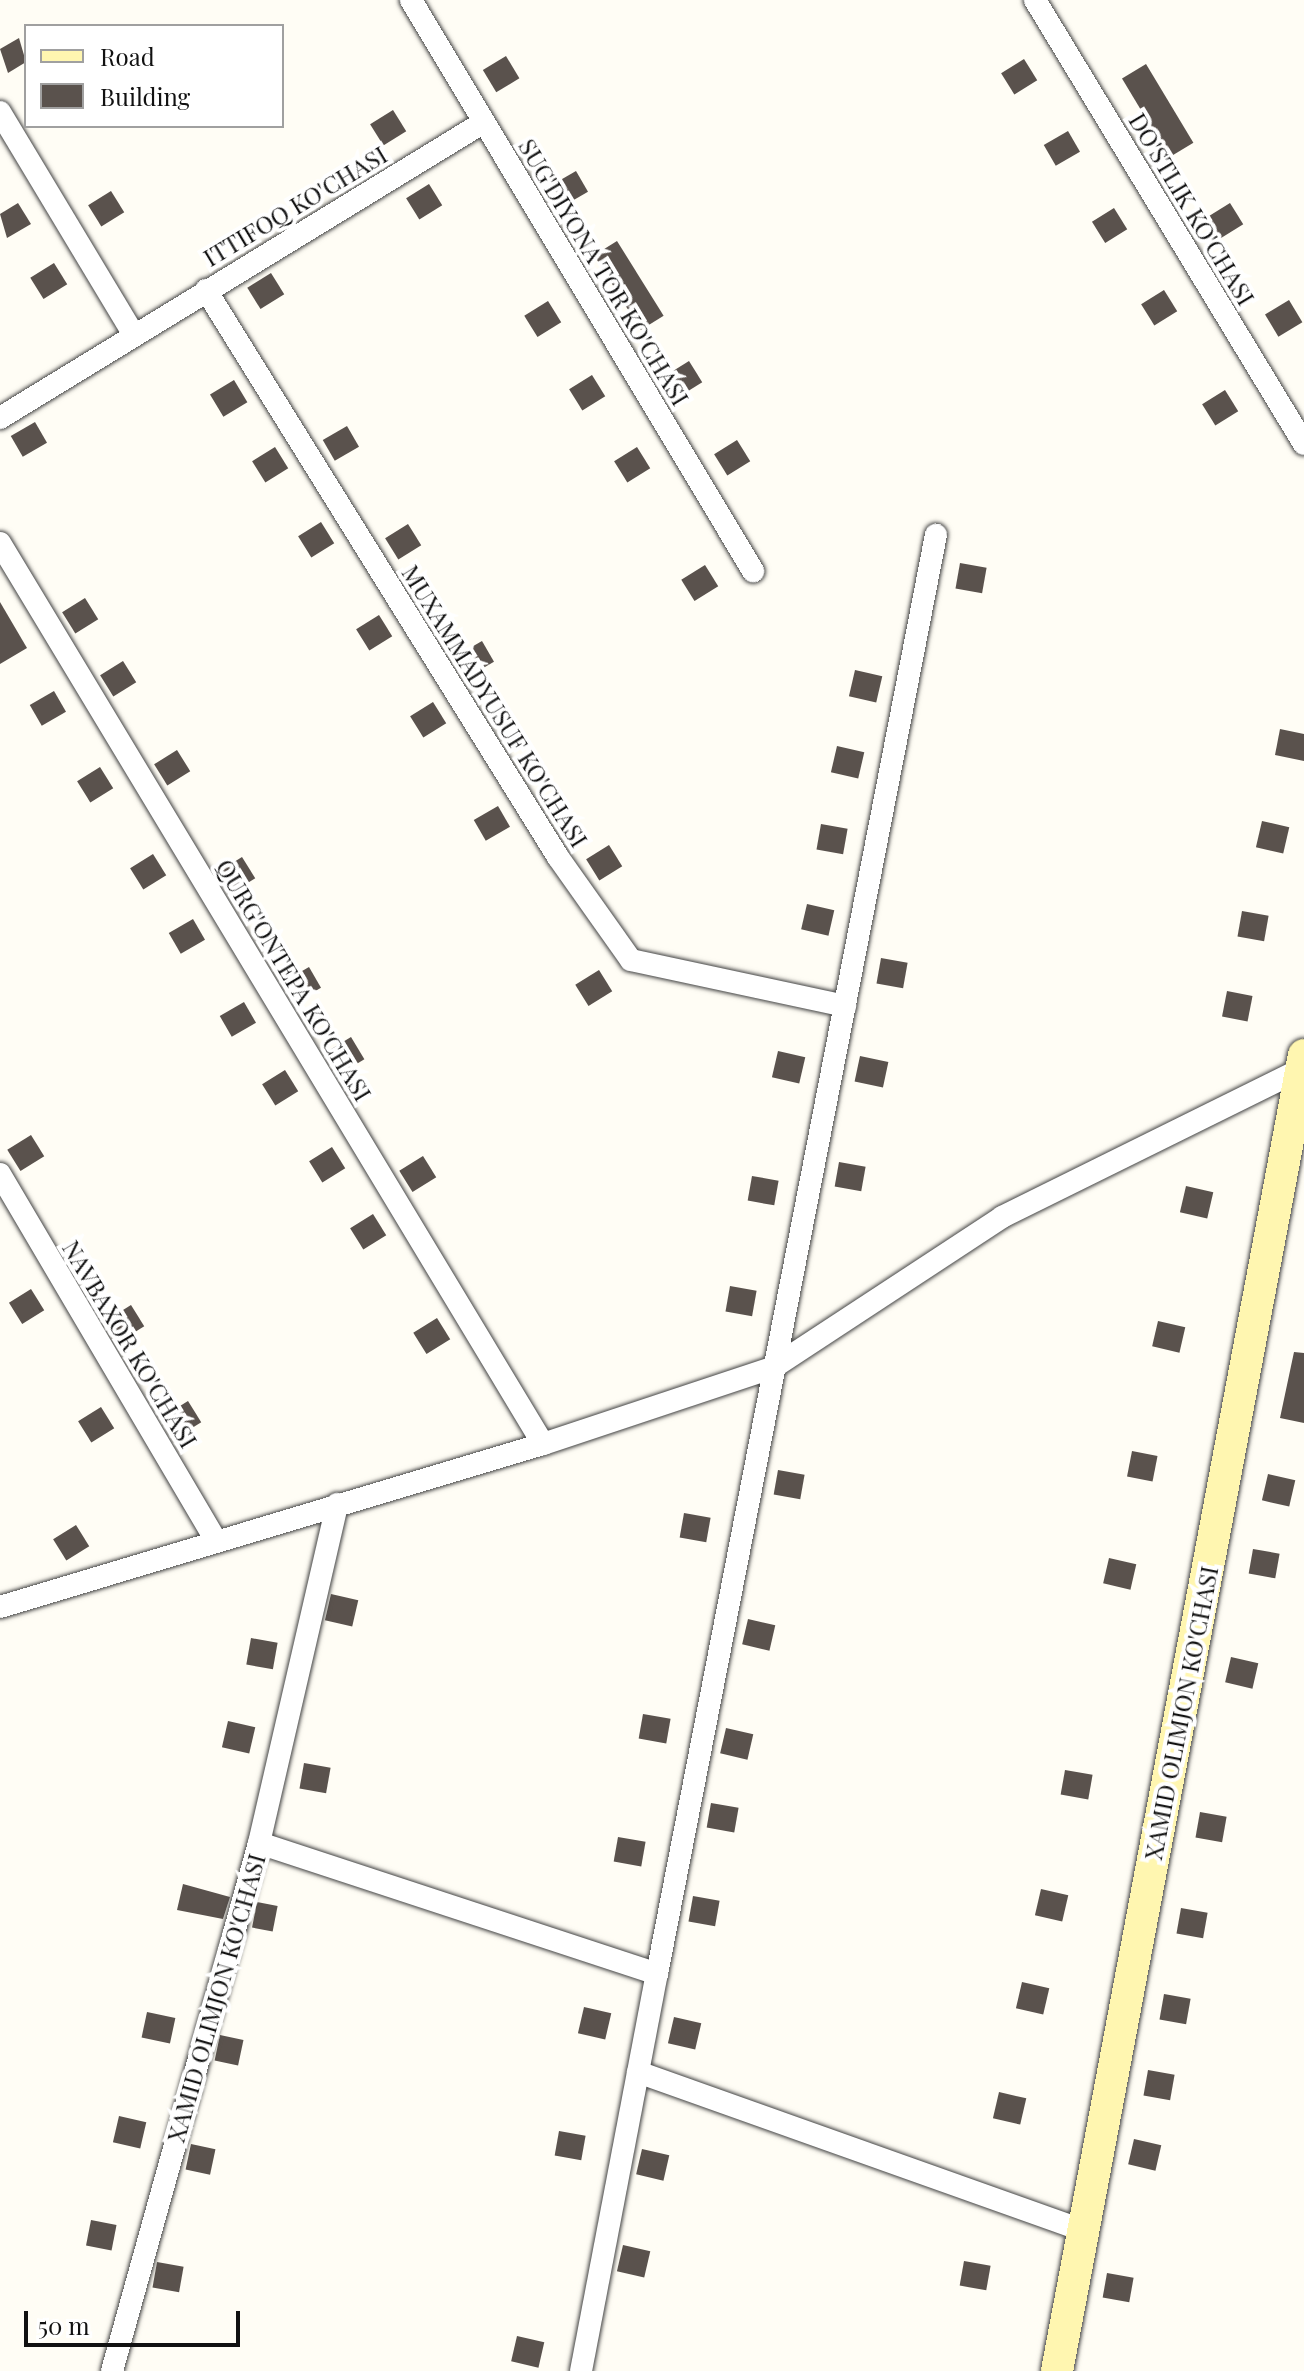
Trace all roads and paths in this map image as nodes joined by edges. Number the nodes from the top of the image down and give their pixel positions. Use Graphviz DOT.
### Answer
graph roads {
  1 [pos="411,0"];
  2 [pos="1035,0"];
  3 [pos="0,112"];
  4 [pos="484,122"];
  5 [pos="206,290"];
  6 [pos="133,333"];
  7 [pos="0,418"];
  8 [pos="1304,444"];
  9 [pos="936,535"];
  10 [pos="0,543"];
  11 [pos="753,571"];
  12 [pos="845,1006"];
  13 [pos="1302,1062"];
  14 [pos="0,1174"];
  15 [pos="774,1367"];
  16 [pos="543,1444"];
  17 [pos="337,1504"];
  18 [pos="216,1541"];
  19 [pos="0,1607"];
  20 [pos="259,1843"];
  21 [pos="657,1974"];
  22 [pos="638,2072"];
  23 [pos="1085,2231"];
  24 [pos="112,2371"];
  25 [pos="581,2371"];
  26 [pos="1057,2371"];
  1 -- 4 [label="street, SUG'DIYONA TOR KO'CHASI"];
  2 -- 8 [label="street, DO'STLIK KO'CHASI"];
  3 -- 6 [label="street"];
  4 -- 5 [label="street, ITTIFOQ KO'CHASI"];
  4 -- 11 [label="street, SUG'DIYONA TOR KO'CHASI"];
  5 -- 6 [label="street, ITTIFOQ KO'CHASI"];
  5 -- 12 [label="street, MUXAMMADYUSUF KO'CHASI"];
  6 -- 7 [label="street, ITTIFOQ KO'CHASI"];
  9 -- 12 [label="street"];
  10 -- 16 [label="street, QURG'ONTEPA KO'CHASI"];
  12 -- 15 [label="street"];
  13 -- 15 [label="street"];
  13 -- 23 [label="main road, XAMID OLIMJON KO'CHASI"];
  14 -- 18 [label="street, NAVBAXOR KO'CHASI"];
  15 -- 16 [label="street"];
  15 -- 21 [label="street"];
  16 -- 17 [label="street"];
  17 -- 18 [label="street"];
  17 -- 20 [label="street"];
  18 -- 19 [label="street"];
  20 -- 21 [label="street, XAMID OLIMJON KO'CHASI"];
  20 -- 24 [label="street, XAMID OLIMJON KO'CHASI"];
  21 -- 22 [label="street"];
  22 -- 23 [label="street"];
  22 -- 25 [label="street"];
  23 -- 26 [label="main road, XAMID OLIMJON KO'CHASI"];
}
